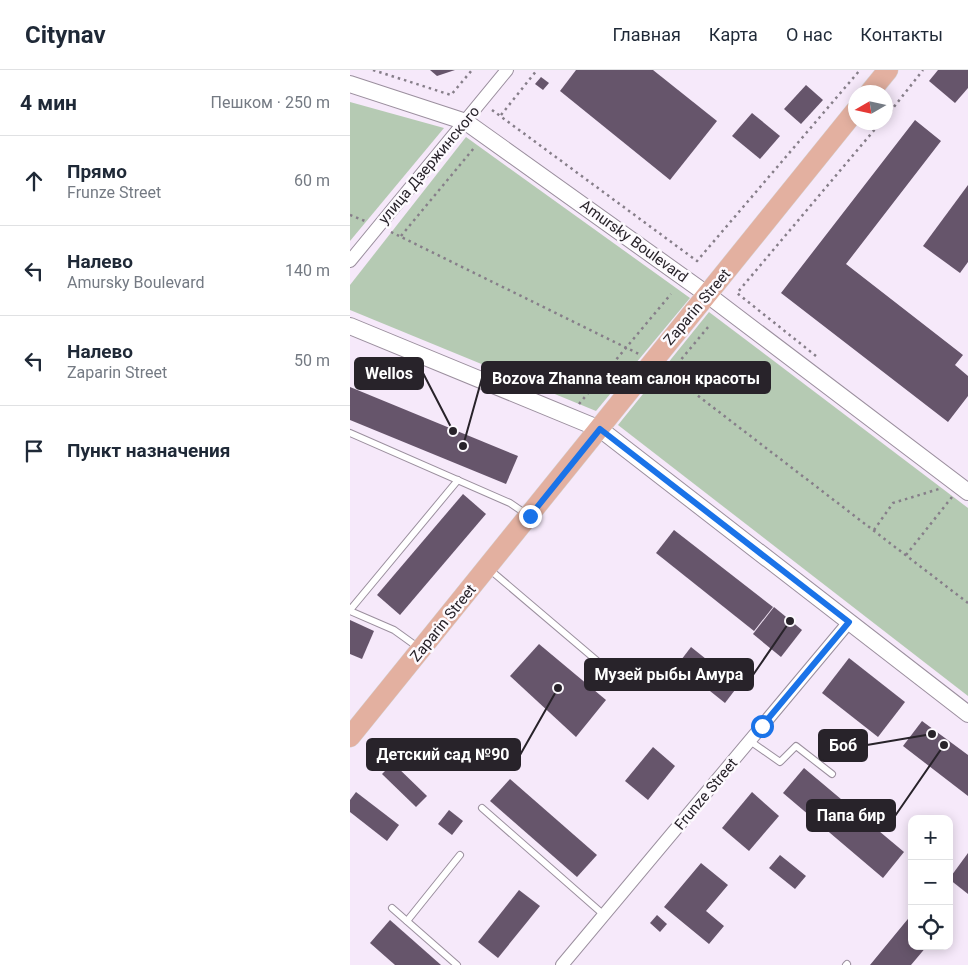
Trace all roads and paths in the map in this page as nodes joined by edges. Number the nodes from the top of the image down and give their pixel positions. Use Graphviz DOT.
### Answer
graph roads {
  1 [pos="373,70"];
  2 [pos="472,70"];
  3 [pos="507,70"];
  4 [pos="537,70"];
  5 [pos="860,70"];
  6 [pos="888,70"];
  7 [pos="923,70"];
  8 [pos="350,84"];
  9 [pos="876,85"];
  10 [pos="893,108"];
  11 [pos="491,109"];
  12 [pos="501,115"];
  13 [pos="848,120"];
  14 [pos="466,122"];
  15 [pos="873,130"];
  16 [pos="474,148"];
  17 [pos="350,215"];
  18 [pos="378,226"];
  19 [pos="401,236"];
  20 [pos="350,261"];
  21 [pos="737,293"];
  22 [pos="671,294"];
  23 [pos="708,295"];
  24 [pos="350,326"];
  25 [pos="709,326"];
  26 [pos="626,348"];
  27 [pos="652,360"];
  28 [pos="669,374"];
  29 [pos="569,416"];
  30 [pos="600,429"];
  31 [pos="350,433"];
  32 [pos="458,480"];
  33 [pos="962,490"];
  34 [pos="530,516"];
  35 [pos="874,530"];
  36 [pos="906,555"];
  37 [pos="488,568"];
  38 [pos="968,603"];
  39 [pos="350,611"];
  40 [pos="849,622"];
  41 [pos="421,650"];
  42 [pos="609,671"];
  43 [pos="968,714"];
  44 [pos="350,737"];
  45 [pos="750,741"];
  46 [pos="832,774"];
  47 [pos="482,808"];
  48 [pos="460,855"];
  49 [pos="392,908"];
  50 [pos="604,915"];
  51 [pos="407,921"];
  52 [pos="457,965"];
  53 [pos="562,965"];
  1 -- 2 [label="path"];
  3 -- 14 [label="street, улица Дзержинского"];
  4 -- 12 [label="path"];
  5 -- 12 [label="path"];
  6 -- 9 [label="main road"];
  7 -- 10 [label="path"];
  8 -- 14 [label="street, Amursky Boulevard"];
  11 -- 12 [label="path"];
  13 -- 23 [label="main road, Zaparin Street"];
  14 -- 18 [label="street, улица Дзержинского"];
  14 -- 23 [label="street, Amursky Boulevard"];
  15 -- 21 [label="path"];
  16 -- 19 [label="path"];
  17 -- 18 [label="path"];
  18 -- 19 [label="path"];
  18 -- 20 [label="street, улица Дзержинского"];
  19 -- 26 [label="path"];
  22 -- 26 [label="path"];
  23 -- 27 [label="main road, Zaparin Street"];
  23 -- 33 [label="street, Amursky Boulevard"];
  24 -- 29 [label="street"];
  25 -- 28 [label="path"];
  26 -- 27 [label="path"];
  26 -- 29 [label="path"];
  27 -- 28 [label="path"];
  27 -- 30 [label="main road, Zaparin Street"];
  28 -- 35 [label="path"];
  29 -- 30 [label="street"];
  30 -- 34 [label="main road, Zaparin Street"];
  30 -- 40 [label="street"];
  31 -- 32 [label="lane"];
  32 -- 34 [label="lane"];
  32 -- 39 [label="lane"];
  33 -- 35 [label="path"];
  33 -- 36 [label="path"];
  34 -- 37 [label="main road, Zaparin Street"];
  35 -- 36 [label="path"];
  36 -- 38 [label="path"];
  37 -- 41 [label="main road, Zaparin Street"];
  37 -- 42 [label="lane"];
  39 -- 41 [label="lane"];
  40 -- 43 [label="street"];
  40 -- 45 [label="street, Frunze Street"];
  41 -- 44 [label="main road, Zaparin Street"];
  45 -- 46 [label="lane"];
  45 -- 50 [label="street, Frunze Street"];
  47 -- 50 [label="lane"];
  48 -- 51 [label="lane"];
  49 -- 51 [label="lane"];
  50 -- 53 [label="street, Frunze Street"];
  51 -- 52 [label="lane"];
}
